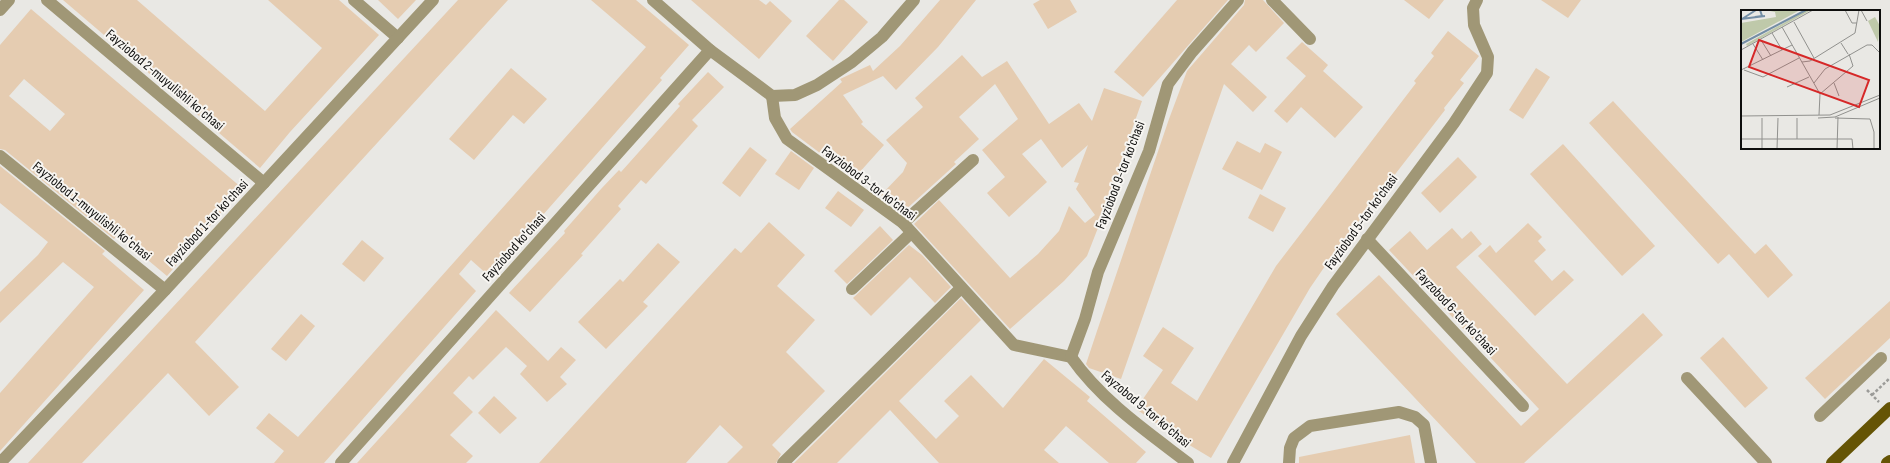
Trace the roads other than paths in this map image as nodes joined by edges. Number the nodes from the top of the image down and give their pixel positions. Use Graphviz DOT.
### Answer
graph roads {
  1 [pos="9,0"];
  2 [pos="47,0"];
  3 [pos="354,0"];
  4 [pos="433,0"];
  5 [pos="653,0"];
  6 [pos="914,0"];
  7 [pos="1238,0"];
  8 [pos="1272,0"];
  9 [pos="1477,0"];
  10 [pos="0,10"];
  11 [pos="398,38"];
  12 [pos="1310,39"];
  13 [pos="710,50"];
  14 [pos="772,96"];
  15 [pos="0,156"];
  16 [pos="973,160"];
  17 [pos="264,183"];
  18 [pos="902,223"];
  19 [pos="911,233"];
  20 [pos="1367,239"];
  21 [pos="961,288"];
  22 [pos="165,290"];
  23 [pos="852,290"];
  24 [pos="1071,357"];
  25 [pos="1881,358"];
  26 [pos="1687,378"];
  27 [pos="1523,406"];
  28 [pos="1890,408"];
  29 [pos="1820,416"];
  30 [pos="1890,460"];
  31 [pos="0,463"];
  32 [pos="341,463"];
  33 [pos="783,463"];
  34 [pos="1188,463"];
  35 [pos="1233,463"];
  36 [pos="1289,463"];
  37 [pos="1431,463"];
  38 [pos="1766,463"];
  39 [pos="1832,463"];
  40 [pos="1887,463"];
  1 -- 10 [label="street"];
  2 -- 17 [label="street, Fayziobod 2-muyulishli koʻchasi"];
  3 -- 11 [label="street"];
  4 -- 11 [label="street, Fayziobod 1-tor ko'chasi"];
  5 -- 13 [label="street"];
  6 -- 14 [label="street"];
  7 -- 24 [label="street, Fayziobod 9-tor ko'chasi"];
  8 -- 12 [label="street"];
  9 -- 20 [label="street, Fayziobod 5-tor ko'chasi"];
  11 -- 17 [label="street, Fayziobod 1-tor ko'chasi"];
  13 -- 14 [label="street"];
  13 -- 32 [label="street, Fayziobod ko'chasi"];
  14 -- 18 [label="street, Fayziobod 3-tor ko'chasi"];
  15 -- 22 [label="street, Fayziobod 1-muyulishli koʻchasi"];
  16 -- 18 [label="street"];
  17 -- 22 [label="street, Fayziobod 1-tor ko'chasi"];
  18 -- 19 [label="street, Fayziobod 3-tor ko'chasi"];
  19 -- 21 [label="street, Fayziobod 3-tor ko'chasi"];
  19 -- 23 [label="street"];
  20 -- 27 [label="street, Fayzobod 6-tor ko'chasi"];
  20 -- 35 [label="street, Fayziobod 5-tor ko'chasi"];
  21 -- 24 [label="street, Fayziobod 3-tor ko'chasi"];
  21 -- 33 [label="street"];
  22 -- 31 [label="street, Fayziobod 1-tor ko'chasi"];
  24 -- 34 [label="street, Fayzobod 9-tor ko'chasi"];
  25 -- 29 [label="street"];
  26 -- 38 [label="street"];
  28 -- 39 [label="main road"];
  30 -- 40 [label="main road"];
  36 -- 37 [label="street"];
}
